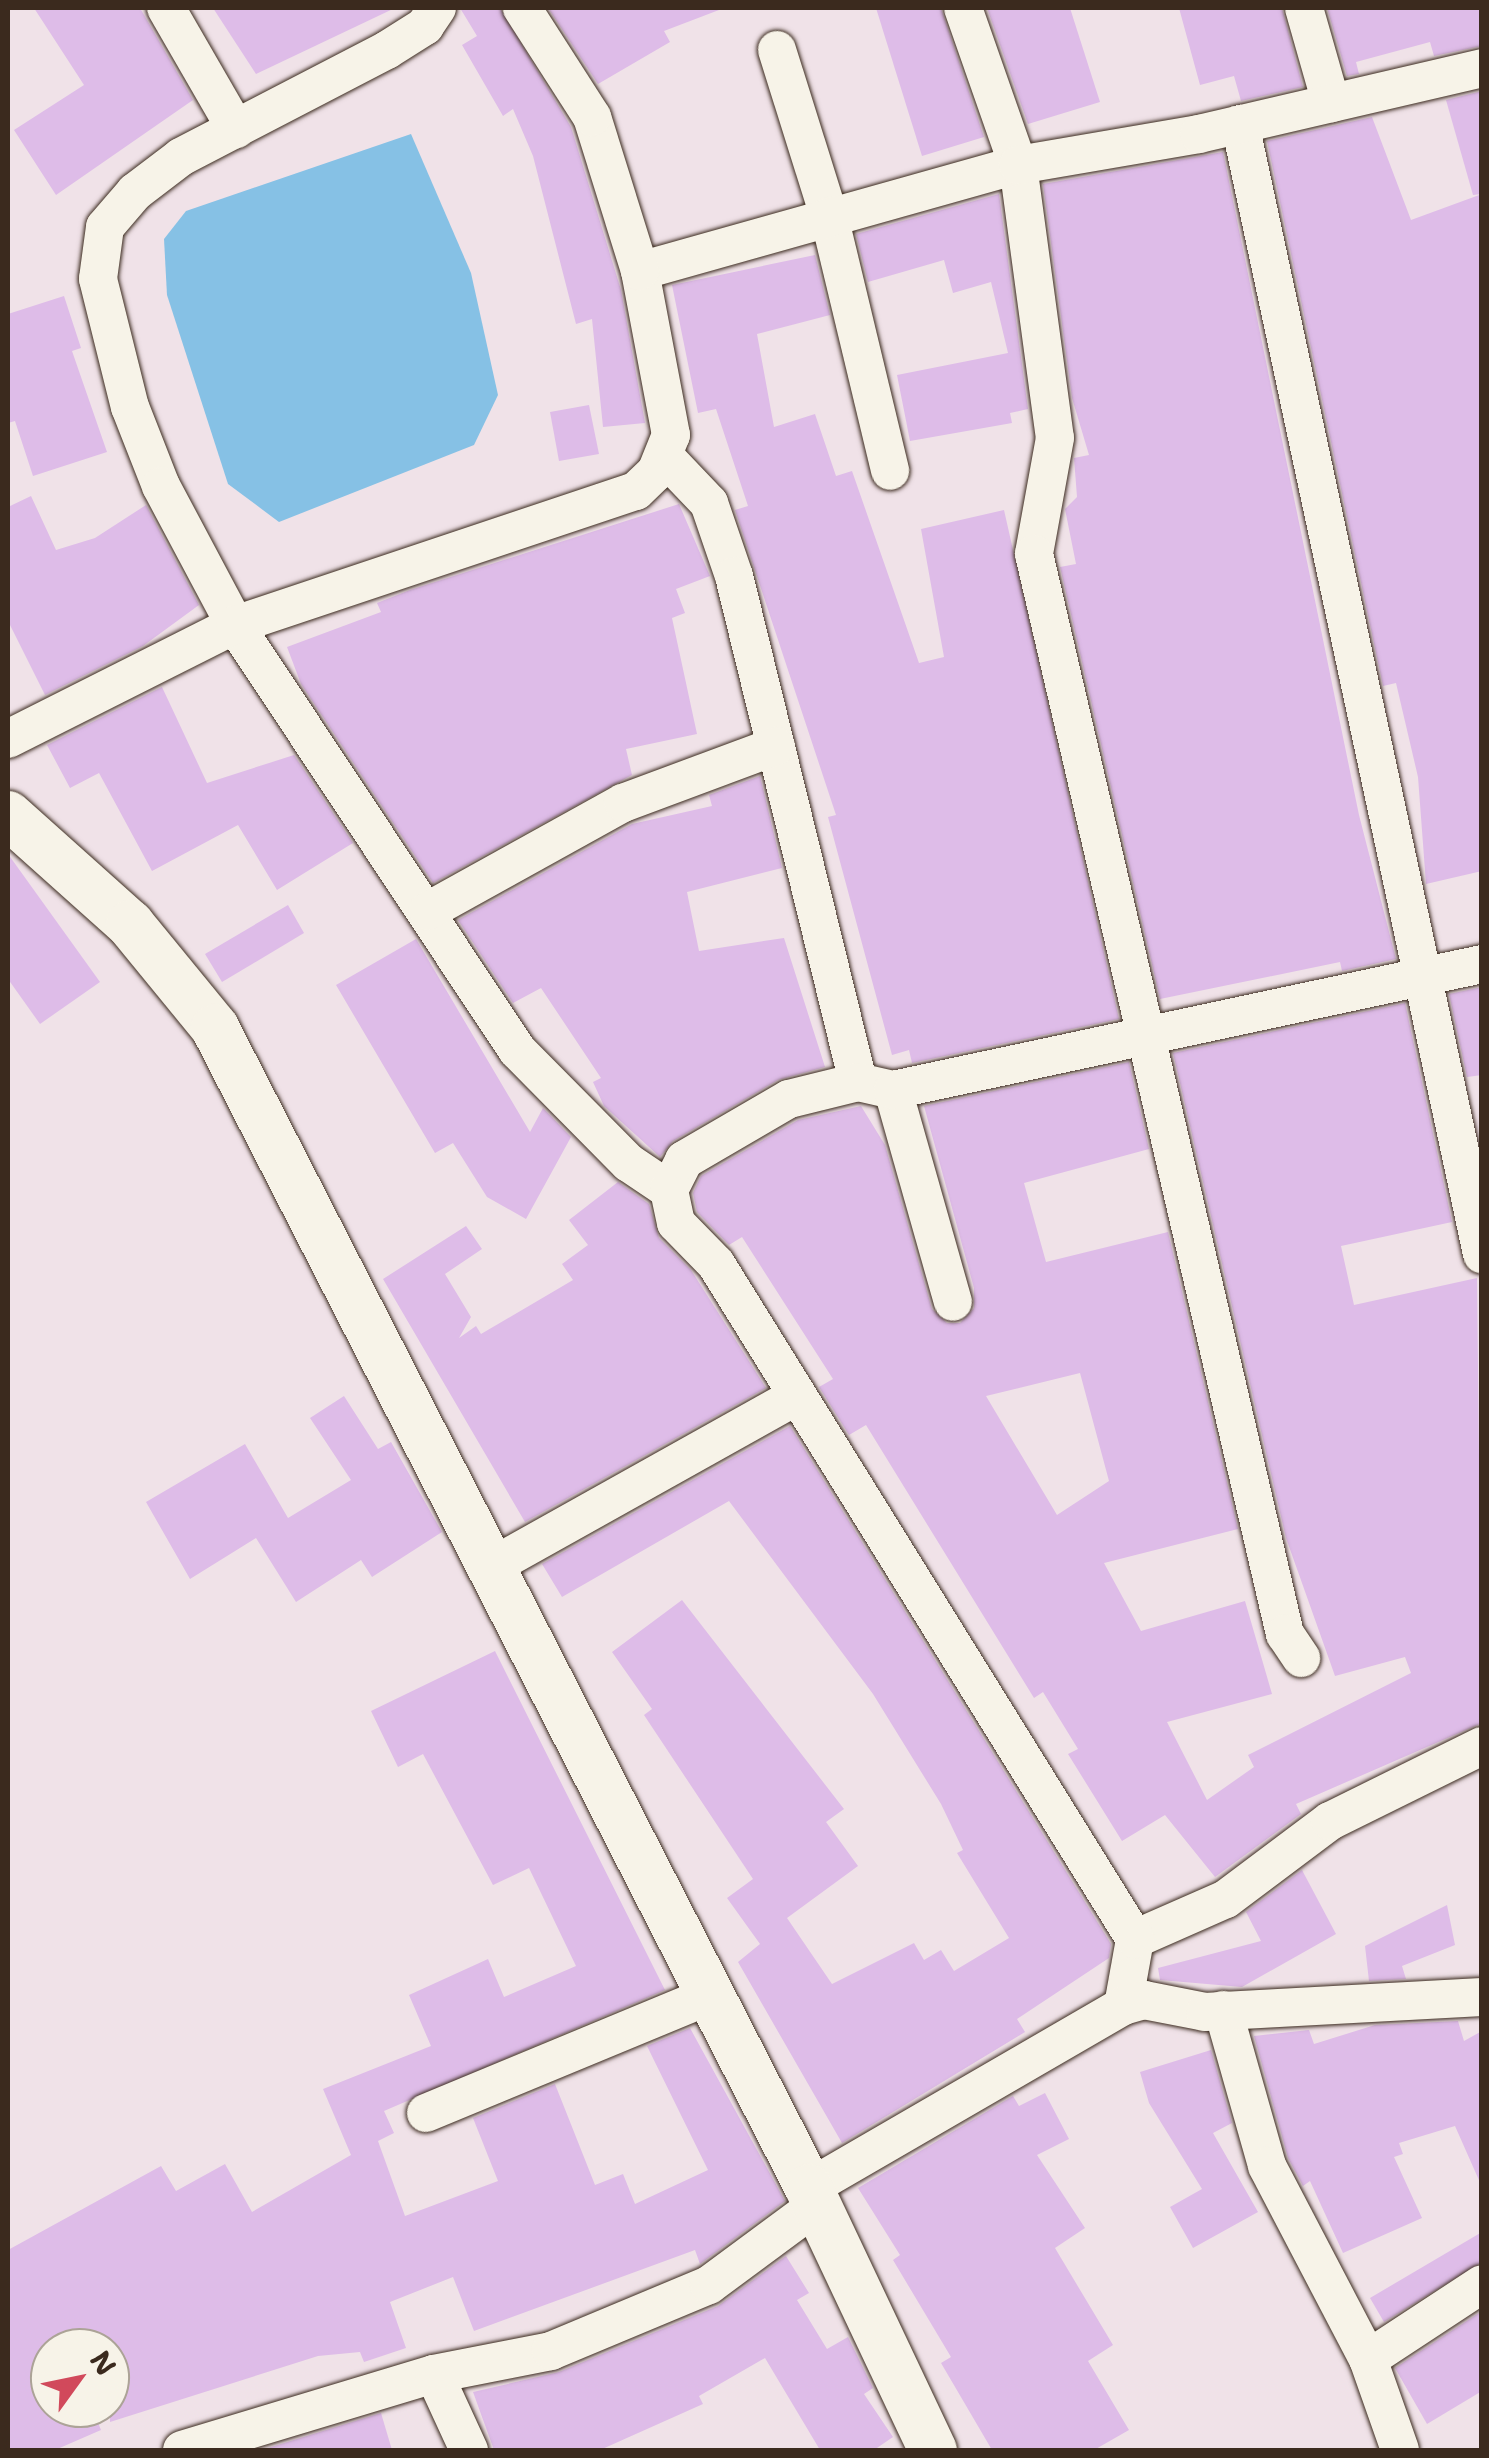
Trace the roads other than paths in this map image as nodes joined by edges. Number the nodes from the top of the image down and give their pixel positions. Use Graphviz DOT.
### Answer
graph roads {
  1 [pos="166,8"];
  2 [pos="437,8"];
  3 [pos="522,8"];
  4 [pos="962,8"];
  5 [pos="1304,8"];
  6 [pos="776,50"];
  7 [pos="1482,68"];
  8 [pos="1330,103"];
  9 [pos="1240,124"];
  10 [pos="236,129"];
  11 [pos="1018,165"];
  12 [pos="830,216"];
  13 [pos="640,270"];
  14 [pos="665,456"];
  15 [pos="890,471"];
  16 [pos="235,625"];
  17 [pos="8,739"];
  18 [pos="776,746"];
  19 [pos="8,815"];
  20 [pos="428,911"];
  21 [pos="1482,964"];
  22 [pos="1422,978"];
  23 [pos="1146,1039"];
  24 [pos="875,1086"];
  25 [pos="669,1190"];
  26 [pos="1482,1254"];
  27 [pos="953,1302"];
  28 [pos="797,1396"];
  29 [pos="489,1568"];
  30 [pos="1301,1658"];
  31 [pos="1482,1746"];
  32 [pos="1135,1939"];
  33 [pos="710,1996"];
  34 [pos="1482,1997"];
  35 [pos="1123,2006"];
  36 [pos="1222,2010"];
  37 [pos="426,2113"];
  38 [pos="813,2196"];
  39 [pos="1482,2284"];
  40 [pos="1368,2360"];
  41 [pos="434,2374"];
  42 [pos="182,2450"];
  43 [pos="469,2450"];
  44 [pos="932,2450"];
  45 [pos="1400,2450"];
  1 -- 10 [label="street"];
  2 -- 10 [label="street"];
  3 -- 13 [label="street"];
  4 -- 11 [label="street"];
  5 -- 8 [label="street"];
  6 -- 12 [label="street"];
  7 -- 8 [label="street"];
  8 -- 9 [label="street"];
  9 -- 11 [label="street"];
  9 -- 22 [label="street"];
  10 -- 16 [label="street"];
  11 -- 12 [label="street"];
  11 -- 23 [label="street"];
  12 -- 13 [label="street"];
  12 -- 15 [label="street"];
  13 -- 14 [label="street"];
  14 -- 16 [label="street"];
  14 -- 18 [label="street"];
  16 -- 17 [label="street"];
  16 -- 20 [label="street"];
  18 -- 20 [label="street"];
  18 -- 24 [label="street"];
  19 -- 29 [label="street"];
  20 -- 25 [label="street"];
  21 -- 22 [label="street"];
  22 -- 23 [label="street"];
  22 -- 26 [label="street"];
  23 -- 24 [label="street"];
  23 -- 30 [label="street"];
  24 -- 25 [label="street"];
  24 -- 27 [label="street"];
  25 -- 28 [label="street"];
  28 -- 29 [label="street"];
  28 -- 32 [label="street"];
  29 -- 33 [label="street"];
  31 -- 32 [label="street"];
  32 -- 35 [label="street"];
  33 -- 37 [label="street"];
  33 -- 38 [label="street"];
  34 -- 36 [label="street"];
  35 -- 36 [label="street"];
  35 -- 38 [label="street"];
  36 -- 40 [label="street"];
  38 -- 41 [label="street"];
  38 -- 44 [label="street"];
  39 -- 40 [label="street"];
  40 -- 45 [label="street"];
  41 -- 42 [label="street"];
  41 -- 43 [label="street"];
}
